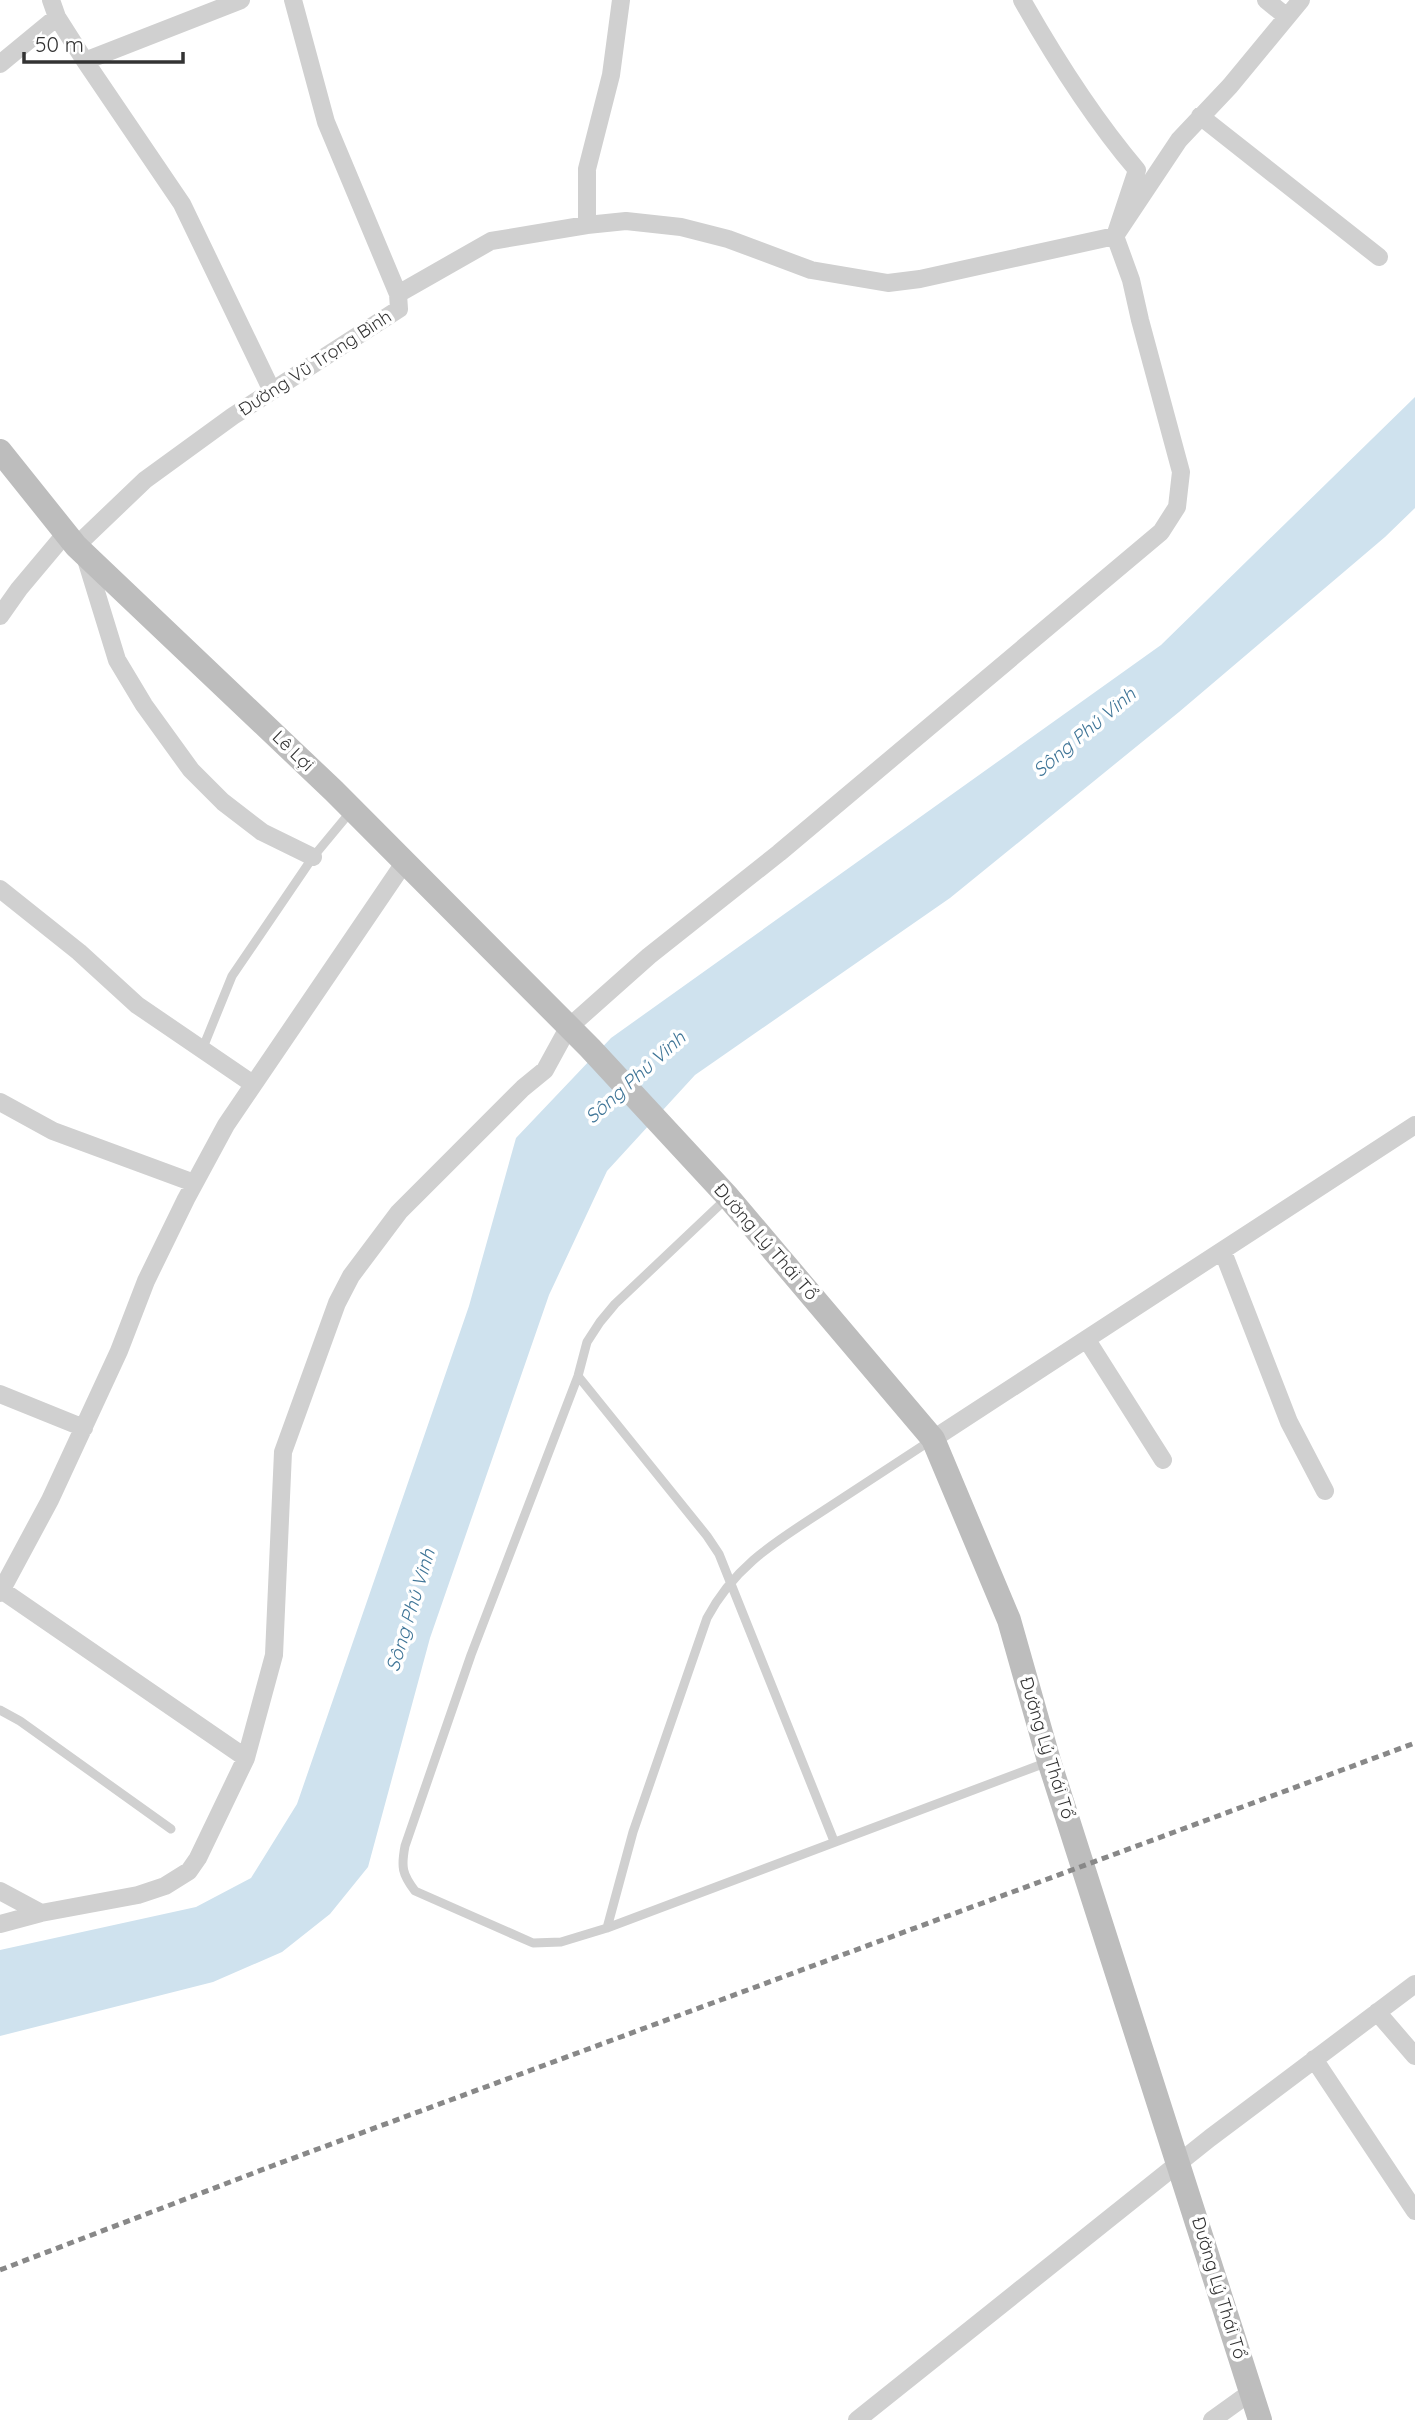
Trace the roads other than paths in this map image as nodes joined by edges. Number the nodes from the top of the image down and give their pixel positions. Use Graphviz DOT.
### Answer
graph roads {
  1 [pos="241,0"];
  2 [pos="293,0"];
  3 [pos="621,0"];
  4 [pos="1022,0"];
  5 [pos="1266,0"];
  6 [pos="1301,0"];
  7 [pos="54,8"];
  8 [pos="1287,17"];
  9 [pos="85,61"];
  10 [pos="0,64"];
  11 [pos="1200,116"];
  12 [pos="587,225"];
  13 [pos="1115,236"];
  14 [pos="1379,257"];
  15 [pos="398,294"];
  16 [pos="272,391"];
  17 [pos="0,451"];
  18 [pos="75,544"];
  19 [pos="0,617"];
  20 [pos="353,810"];
  21 [pos="313,857"];
  22 [pos="404,863"];
  23 [pos="0,889"];
  24 [pos="568,1028"];
  25 [pos="590,1048"];
  26 [pos="202,1051"];
  27 [pos="253,1084"];
  28 [pos="0,1102"];
  29 [pos="1415,1125"];
  30 [pos="194,1184"];
  31 [pos="728,1197"];
  32 [pos="1223,1252"];
  33 [pos="1087,1340"];
  34 [pos="578,1376"];
  35 [pos="0,1394"];
  36 [pos="83,1427"];
  37 [pos="933,1439"];
  38 [pos="1163,1460"];
  39 [pos="1325,1491"];
  40 [pos="731,1580"];
  41 [pos="1,1591"];
  42 [pos="0,1710"];
  43 [pos="246,1758"];
  44 [pos="1049,1761"];
  45 [pos="171,1829"];
  46 [pos="834,1841"];
  47 [pos="0,1891"];
  48 [pos="41,1913"];
  49 [pos="0,1924"];
  50 [pos="607,1928"];
  51 [pos="1415,1983"];
  52 [pos="1377,2012"];
  53 [pos="1415,2056"];
  54 [pos="1314,2059"];
  55 [pos="1180,2163"];
  56 [pos="1415,2211"];
  57 [pos="1251,2392"];
  58 [pos="857,2420"];
  59 [pos="1212,2420"];
  60 [pos="1260,2420"];
  1 -- 9 [label="street"];
  2 -- 15 [label="street, Đường Vũ Trọng Bình"];
  3 -- 12 [label="street"];
  4 -- 13 [label="street"];
  5 -- 8 [label="street"];
  6 -- 8 [label="street"];
  7 -- 9 [label="street"];
  7 -- 10 [label="street"];
  8 -- 11 [label="street"];
  9 -- 16 [label="street"];
  11 -- 13 [label="street"];
  11 -- 14 [label="street"];
  12 -- 13 [label="street"];
  12 -- 15 [label="street"];
  13 -- 24 [label="street"];
  15 -- 16 [label="street, Đường Vũ Trọng Bình"];
  16 -- 18 [label="street, Đường Vũ Trọng Bình"];
  17 -- 18 [label="main road, Lê Lợi"];
  18 -- 19 [label="street, Đường Vũ Trọng Bình"];
  18 -- 20 [label="main road, Lê Lợi"];
  18 -- 21 [label="street"];
  20 -- 21 [label="lane"];
  20 -- 22 [label="main road, Lê Lợi"];
  21 -- 26 [label="lane"];
  22 -- 24 [label="main road, Lê Lợi"];
  22 -- 27 [label="street"];
  23 -- 26 [label="street"];
  24 -- 25 [label="main road, Lê Lợi"];
  24 -- 43 [label="street"];
  25 -- 31 [label="main road, Đường Lý Thái Tổ"];
  26 -- 27 [label="street"];
  27 -- 30 [label="street"];
  28 -- 30 [label="street"];
  29 -- 32 [label="street"];
  30 -- 36 [label="street"];
  31 -- 34 [label="lane"];
  31 -- 37 [label="main road, Đường Lý Thái Tổ"];
  32 -- 33 [label="street"];
  32 -- 39 [label="street"];
  33 -- 37 [label="street"];
  33 -- 38 [label="street"];
  34 -- 40 [label="lane"];
  34 -- 50 [label="lane"];
  35 -- 36 [label="street"];
  36 -- 41 [label="street"];
  37 -- 40 [label="lane"];
  37 -- 44 [label="main road, Đường Lý Thái Tổ"];
  40 -- 46 [label="lane"];
  40 -- 50 [label="lane"];
  41 -- 43 [label="street"];
  42 -- 45 [label="lane"];
  43 -- 48 [label="street"];
  44 -- 46 [label="lane"];
  44 -- 55 [label="main road, Đường Lý Thái Tổ"];
  46 -- 50 [label="lane"];
  47 -- 48 [label="street"];
  48 -- 49 [label="street"];
  51 -- 52 [label="street"];
  52 -- 53 [label="street"];
  52 -- 54 [label="street"];
  54 -- 55 [label="street"];
  54 -- 56 [label="street"];
  55 -- 57 [label="main road, Đường Lý Thái Tổ"];
  55 -- 58 [label="street"];
  57 -- 59 [label="street"];
  57 -- 60 [label="main road, Đường Lý Thái Tổ"];
}
